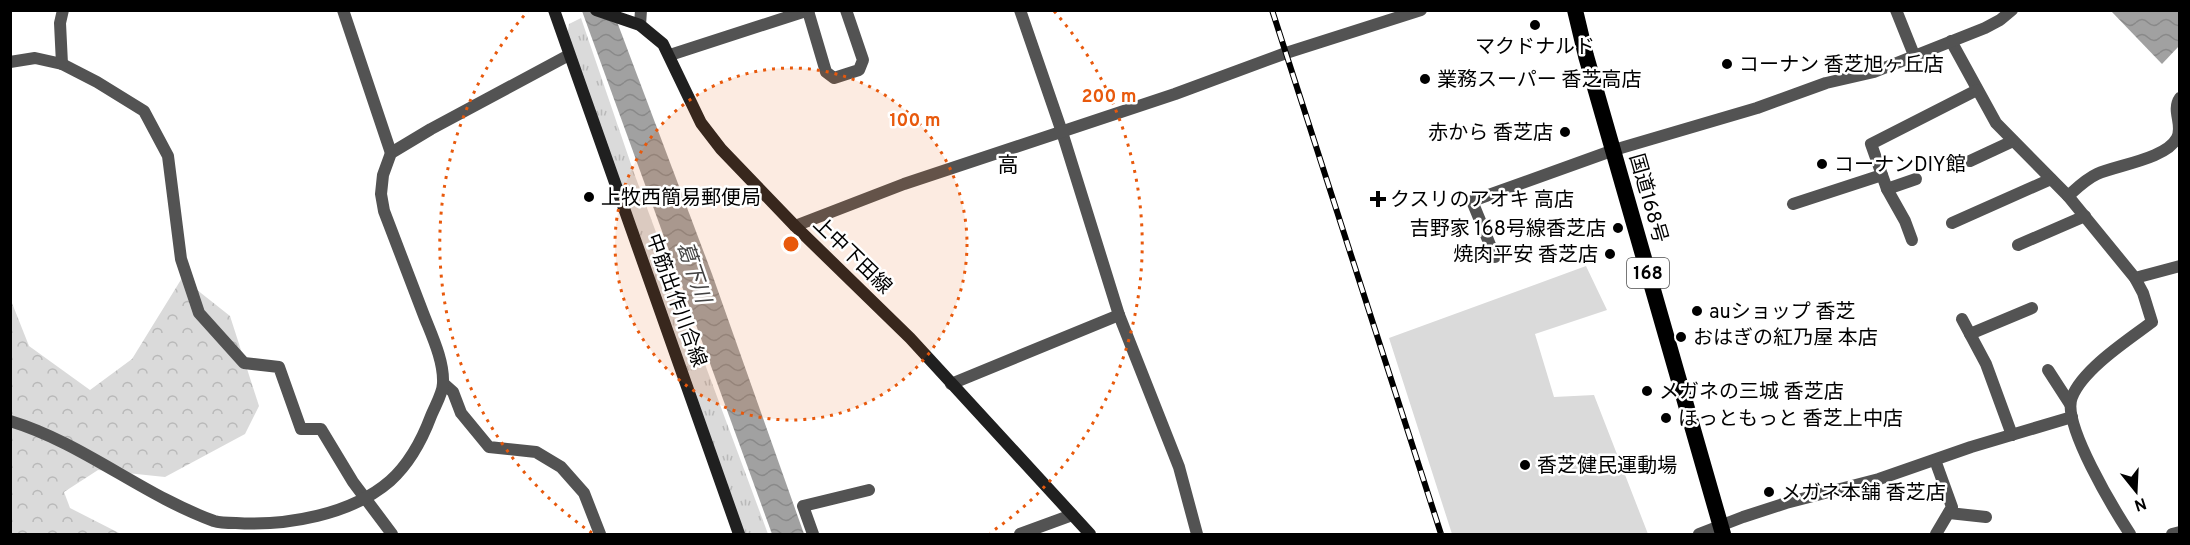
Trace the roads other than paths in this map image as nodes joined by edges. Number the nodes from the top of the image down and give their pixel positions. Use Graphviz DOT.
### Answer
graph roads {
  1 [pos="63,10"];
  2 [pos="343,10"];
  3 [pos="554,10"];
  4 [pos="596,10"];
  5 [pos="641,10"];
  6 [pos="846,10"];
  7 [pos="1020,10"];
  8 [pos="1421,10"];
  9 [pos="1575,10"];
  10 [pos="1896,10"];
  11 [pos="2012,10"];
  12 [pos="809,11"];
  13 [pos="788,14"];
  14 [pos="1393,15"];
  15 [pos="640,25"];
  16 [pos="1951,41"];
  17 [pos="569,55"];
  18 [pos="670,55"];
  19 [pos="1914,55"];
  20 [pos="10,62"];
  21 [pos="62,64"];
  22 [pos="1977,90"];
  23 [pos="2180,98"];
  24 [pos="1062,132"];
  25 [pos="2013,141"];
  26 [pos="1614,150"];
  27 [pos="391,153"];
  28 [pos="1970,161"];
  29 [pos="1882,175"];
  30 [pos="1916,179"];
  31 [pos="2051,179"];
  32 [pos="1887,189"];
  33 [pos="2068,196"];
  34 [pos="1793,204"];
  35 [pos="2085,216"];
  36 [pos="1952,223"];
  37 [pos="795,226"];
  38 [pos="1912,240"];
  39 [pos="2018,245"];
  40 [pos="1495,257"];
  41 [pos="2180,266"];
  42 [pos="2135,278"];
  43 [pos="2032,308"];
  44 [pos="1119,315"];
  45 [pos="1962,319"];
  46 [pos="1970,334"];
  47 [pos="2048,370"];
  48 [pos="444,384"];
  49 [pos="951,384"];
  50 [pos="2070,404"];
  51 [pos="2072,417"];
  52 [pos="10,421"];
  53 [pos="2012,435"];
  54 [pos="1935,460"];
  55 [pos="869,490"];
  56 [pos="366,499"];
  57 [pos="1949,513"];
  58 [pos="1072,515"];
  59 [pos="1986,517"];
  60 [pos="1721,530"];
  61 [pos="2180,532"];
  62 [pos="392,534"];
  63 [pos="600,534"];
  64 [pos="739,534"];
  65 [pos="813,534"];
  66 [pos="1020,534"];
  67 [pos="1090,534"];
  68 [pos="1197,534"];
  69 [pos="1699,534"];
  70 [pos="1936,534"];
  71 [pos="2130,534"];
  72 [pos="2172,534"];
  1 -- 21 [label="street"];
  2 -- 27 [label="street"];
  3 -- 17 [label="main road, 中筋出作川合線"];
  4 -- 15 [label="main road, 上中下田線"];
  5 -- 15 [label="street"];
  6 -- 12 [label="street"];
  7 -- 24 [label="street"];
  8 -- 14 [label="street"];
  9 -- 26 [label="highway, 国道168号 / 168"];
  10 -- 19 [label="street"];
  11 -- 16 [label="street"];
  12 -- 13 [label="street"];
  13 -- 18 [label="street"];
  14 -- 24 [label="street"];
  15 -- 18 [label="main road, 上中下田線"];
  16 -- 19 [label="street"];
  16 -- 22 [label="street"];
  17 -- 27 [label="street"];
  17 -- 64 [label="main road, 中筋出作川合線"];
  18 -- 37 [label="main road, 上中下田線"];
  19 -- 26 [label="street"];
  20 -- 21 [label="street"];
  21 -- 56 [label="street"];
  22 -- 25 [label="street"];
  22 -- 29 [label="street"];
  23 -- 33 [label="street"];
  24 -- 37 [label="street"];
  24 -- 44 [label="street"];
  25 -- 28 [label="street"];
  25 -- 31 [label="street"];
  26 -- 40 [label="street"];
  26 -- 60 [label="highway, 国道168号 / 168"];
  27 -- 48 [label="street"];
  29 -- 32 [label="street"];
  29 -- 34 [label="street"];
  30 -- 32 [label="street"];
  31 -- 33 [label="street"];
  31 -- 36 [label="street"];
  32 -- 38 [label="street"];
  33 -- 35 [label="street"];
  35 -- 39 [label="street"];
  35 -- 42 [label="street"];
  37 -- 49 [label="main road, 上中下田線"];
  41 -- 42 [label="street"];
  42 -- 50 [label="street"];
  43 -- 46 [label="street"];
  44 -- 49 [label="street"];
  44 -- 68 [label="street"];
  45 -- 46 [label="street"];
  46 -- 53 [label="street"];
  47 -- 50 [label="street"];
  48 -- 56 [label="street"];
  48 -- 63 [label="street"];
  49 -- 58 [label="main road, 上中下田線"];
  50 -- 51 [label="street"];
  51 -- 53 [label="street"];
  51 -- 71 [label="street"];
  52 -- 56 [label="street"];
  53 -- 54 [label="street"];
  54 -- 57 [label="street"];
  54 -- 60 [label="street"];
  55 -- 65 [label="street"];
  56 -- 62 [label="street"];
  57 -- 59 [label="street"];
  57 -- 70 [label="street"];
  58 -- 66 [label="street"];
  58 -- 67 [label="main road, 上中下田線"];
  60 -- 69 [label="street"];
  61 -- 72 [label="street"];
}
